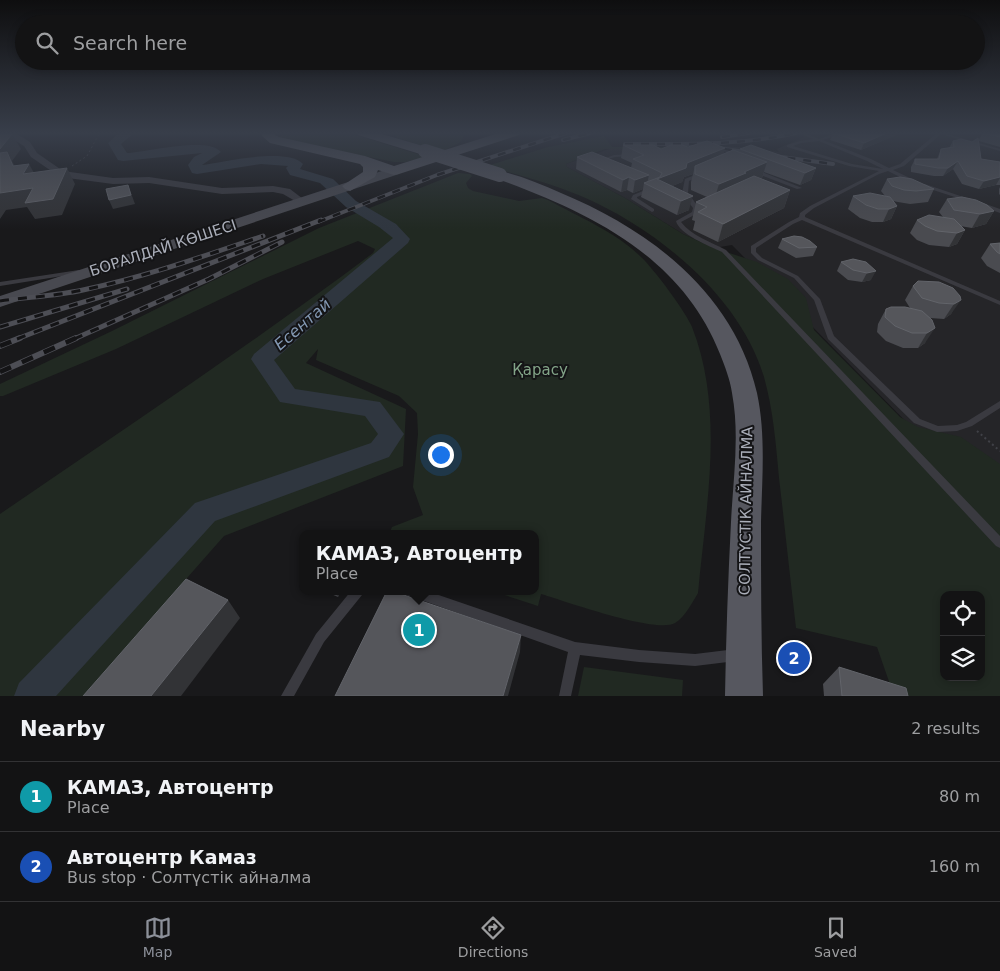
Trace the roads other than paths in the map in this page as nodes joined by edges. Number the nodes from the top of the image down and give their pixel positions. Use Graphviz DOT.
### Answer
graph roads {
  1 [pos="47,164"];
  2 [pos="368,164"];
  3 [pos="376,164"];
  4 [pos="407,164"];
  5 [pos="467,164"];
  6 [pos="849,164"];
  7 [pos="877,164"];
  8 [pos="903,164"];
  9 [pos="745,167"];
  10 [pos="887,170"];
  11 [pos="394,171"];
  12 [pos="704,173"];
  13 [pos="646,184"];
  14 [pos="350,186"];
  15 [pos="799,188"];
  16 [pos="302,202"];
  17 [pos="652,210"];
  18 [pos="1000,211"];
  19 [pos="802,218"];
  20 [pos="101,268"];
  21 [pos="0,284"];
  22 [pos="0,302"];
  23 [pos="1000,303"];
  24 [pos="1000,404"];
  25 [pos="1000,543"];
  26 [pos="355,595"];
  27 [pos="422,595"];
  28 [pos="575,648"];
  29 [pos="743,654"];
  30 [pos="744,694"];
  31 [pos="287,696"];
  32 [pos="565,696"];
  1 -- 16 [label="street"];
  2 -- 14 [label="main road"];
  3 -- 11 [label="main road"];
  4 -- 11 [label="main road"];
  5 -- 29 [label="main road, СОЛТҮСТІК АЙНАЛМА, bridge"];
  6 -- 10 [label="lane"];
  7 -- 10 [label="lane"];
  8 -- 10 [label="lane"];
  9 -- 15 [label="lane"];
  10 -- 18 [label="lane"];
  10 -- 19 [label="lane"];
  11 -- 14 [label="main road"];
  12 -- 25 [label="lane"];
  13 -- 17 [label="lane"];
  14 -- 16 [label="main road, БОРАЛДАЙ КӨШЕСІ"];
  16 -- 20 [label="main road, БОРАЛДАЙ КӨШЕСІ"];
  19 -- 23 [label="lane"];
  19 -- 24 [label="lane"];
  20 -- 21 [label="lane"];
  20 -- 22 [label="main road, БОРАЛДАЙ КӨШЕСІ"];
  26 -- 31 [label="lane"];
  27 -- 28 [label="lane"];
  28 -- 29 [label="lane"];
  28 -- 32 [label="lane"];
  29 -- 30 [label="main road, СОЛТҮСТІК АЙНАЛМА"];
}
